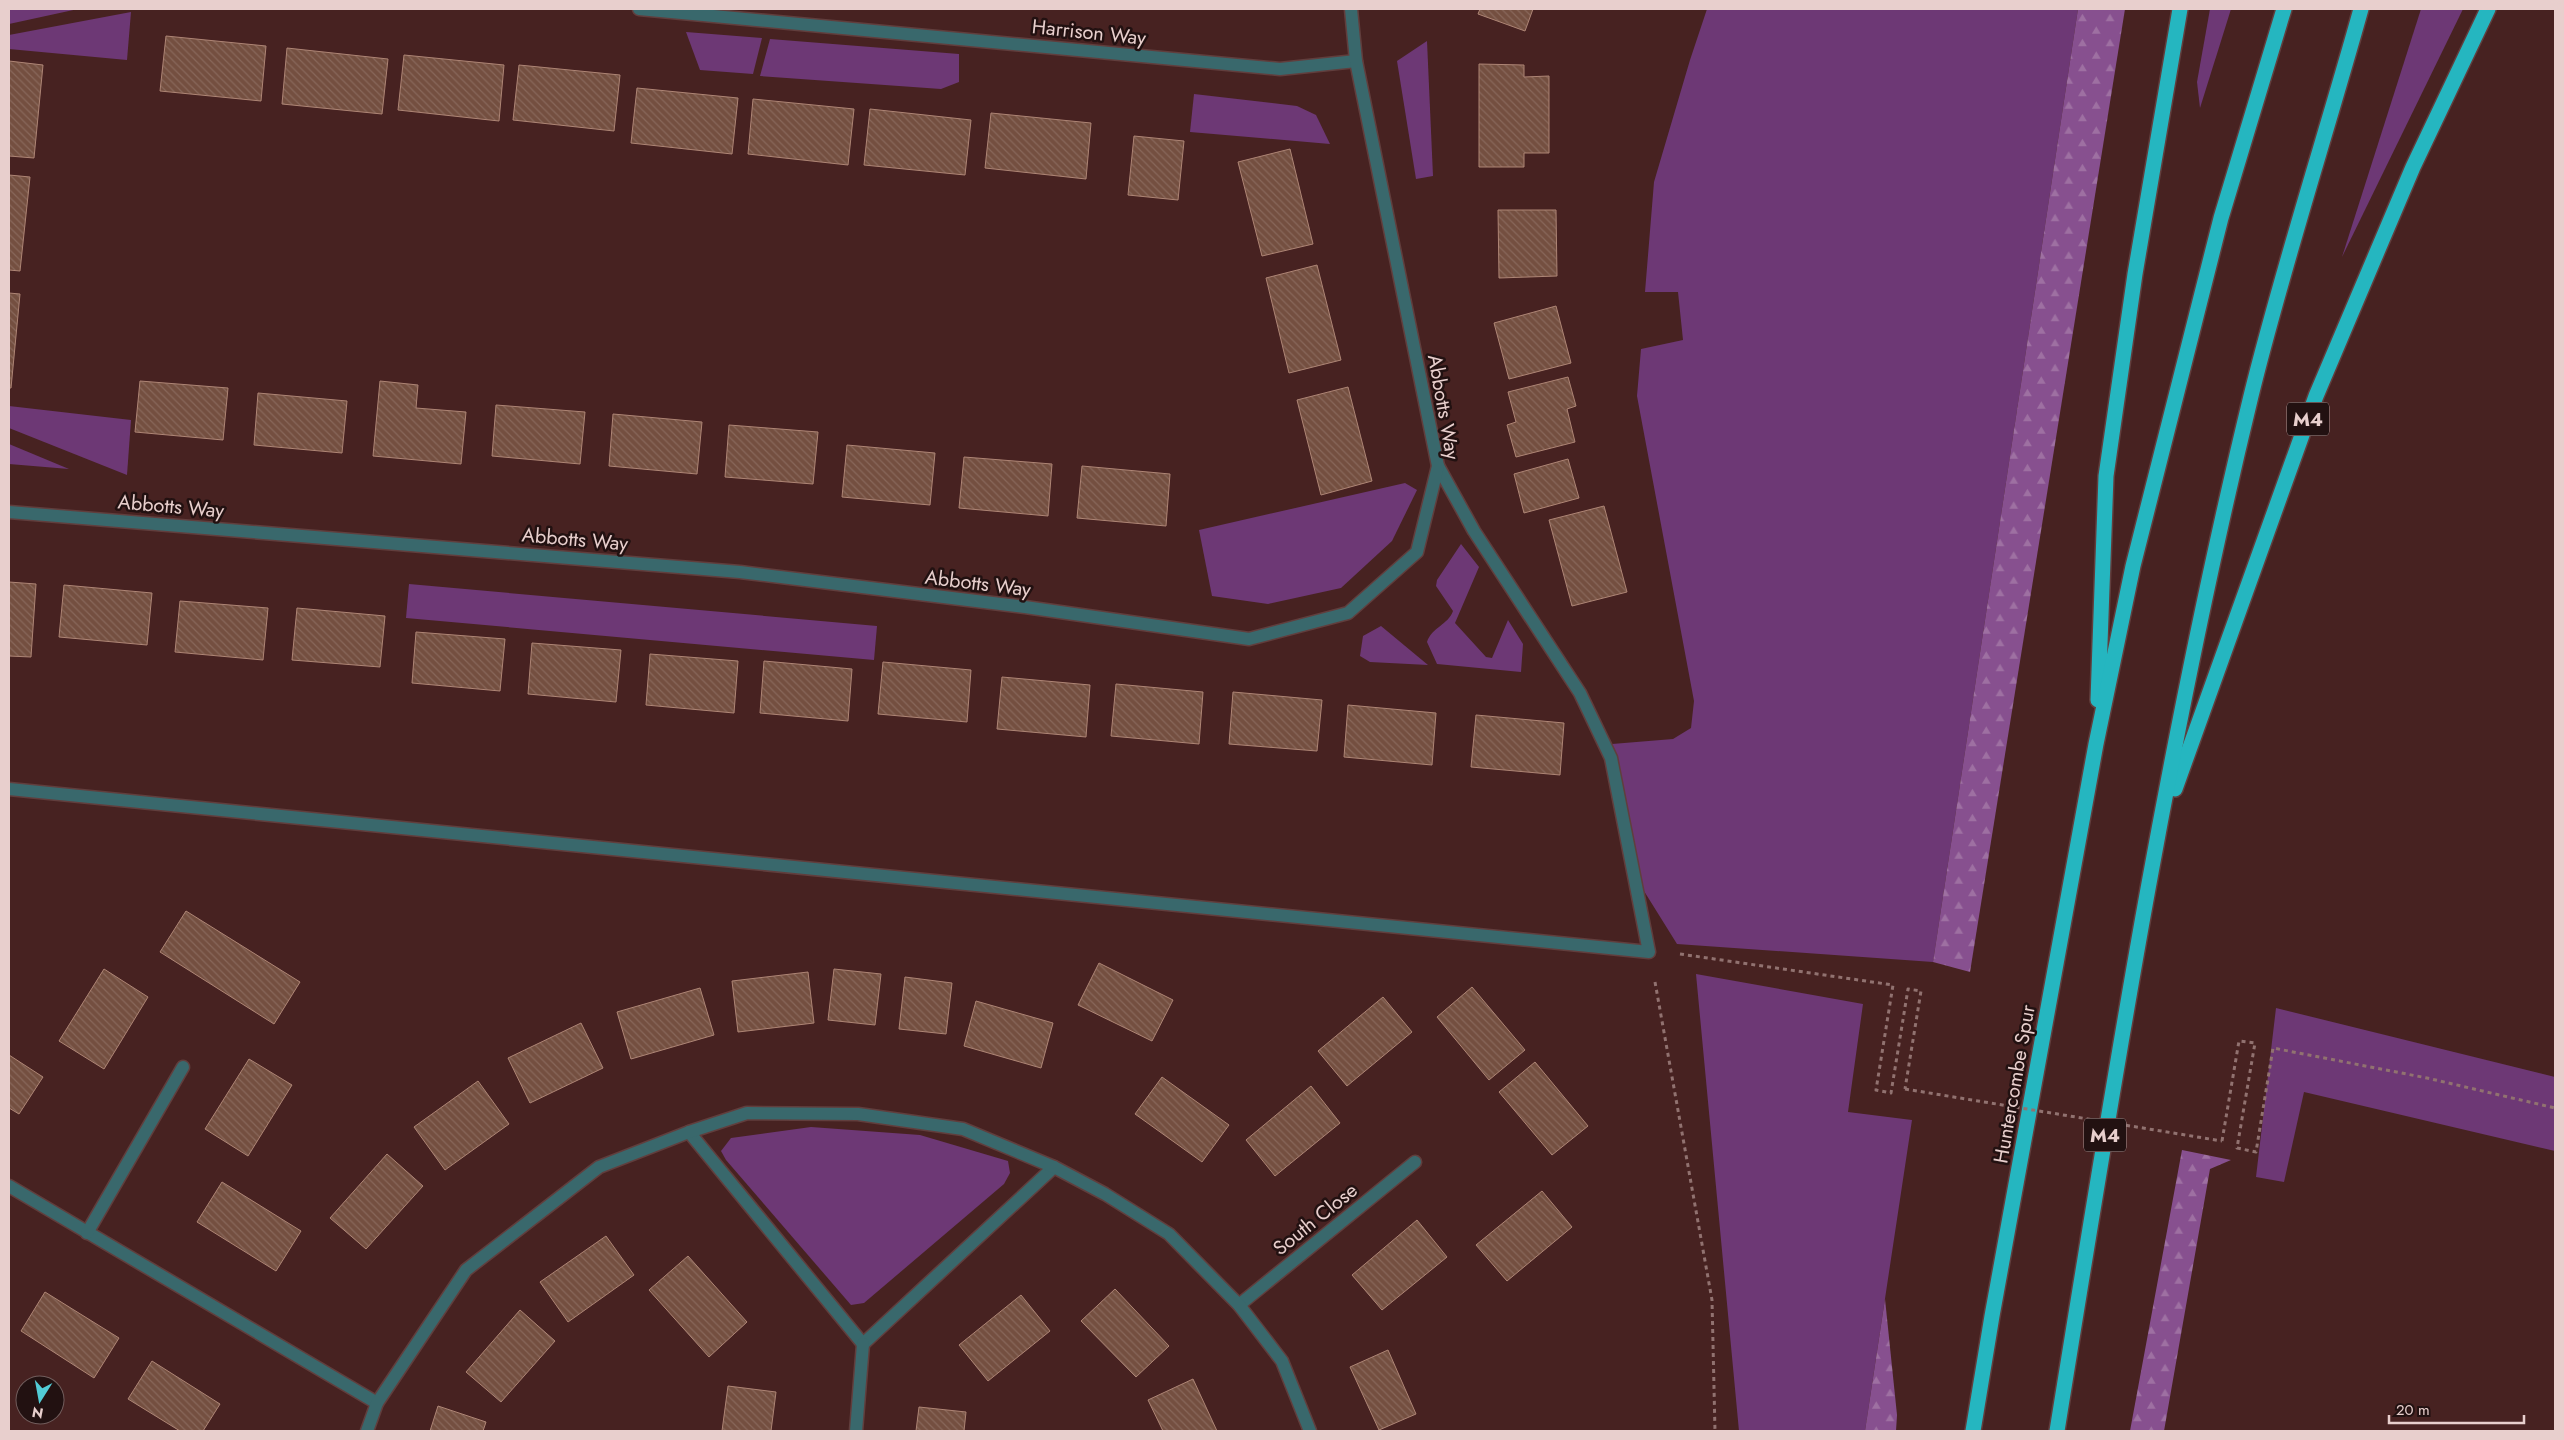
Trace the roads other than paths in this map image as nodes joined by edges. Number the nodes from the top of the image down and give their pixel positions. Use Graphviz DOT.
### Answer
graph roads {
  1 [pos="639,9"];
  2 [pos="1351,9"];
  3 [pos="2180,9"];
  4 [pos="2284,9"];
  5 [pos="2361,9"];
  6 [pos="2488,9"];
  7 [pos="783,15"];
  8 [pos="1356,61"];
  9 [pos="1438,466"];
  10 [pos="9,512"];
  11 [pos="2096,744"];
  12 [pos="9,789"];
  13 [pos="2156,840"];
  14 [pos="183,1066"];
  15 [pos="689,1132"];
  16 [pos="1415,1162"];
  17 [pos="1054,1167"];
  18 [pos="9,1186"];
  19 [pos="87,1233"];
  20 [pos="1239,1305"];
  21 [pos="863,1344"];
  22 [pos="376,1403"];
  23 [pos="367,1431"];
  24 [pos="856,1431"];
  25 [pos="1310,1431"];
  26 [pos="1973,1431"];
  27 [pos="2057,1431"];
  1 -- 7 [label="street, Harrison Way"];
  2 -- 8 [label="street, Abbotts Way"];
  3 -- 11 [label="highway"];
  4 -- 11 [label="highway"];
  5 -- 13 [label="highway, M4"];
  6 -- 13 [label="highway, M4"];
  7 -- 8 [label="street, Harrison Way"];
  8 -- 9 [label="street, Abbotts Way"];
  9 -- 10 [label="street, Abbotts Way"];
  9 -- 12 [label="street"];
  11 -- 26 [label="highway, Huntercombe Spur"];
  13 -- 27 [label="highway, M4"];
  14 -- 19 [label="street"];
  15 -- 17 [label="street"];
  15 -- 21 [label="street"];
  15 -- 22 [label="street"];
  16 -- 20 [label="street, South Close"];
  17 -- 20 [label="street"];
  17 -- 21 [label="street"];
  18 -- 19 [label="street"];
  19 -- 22 [label="street"];
  20 -- 25 [label="street"];
  21 -- 24 [label="street"];
  22 -- 23 [label="street"];
}
